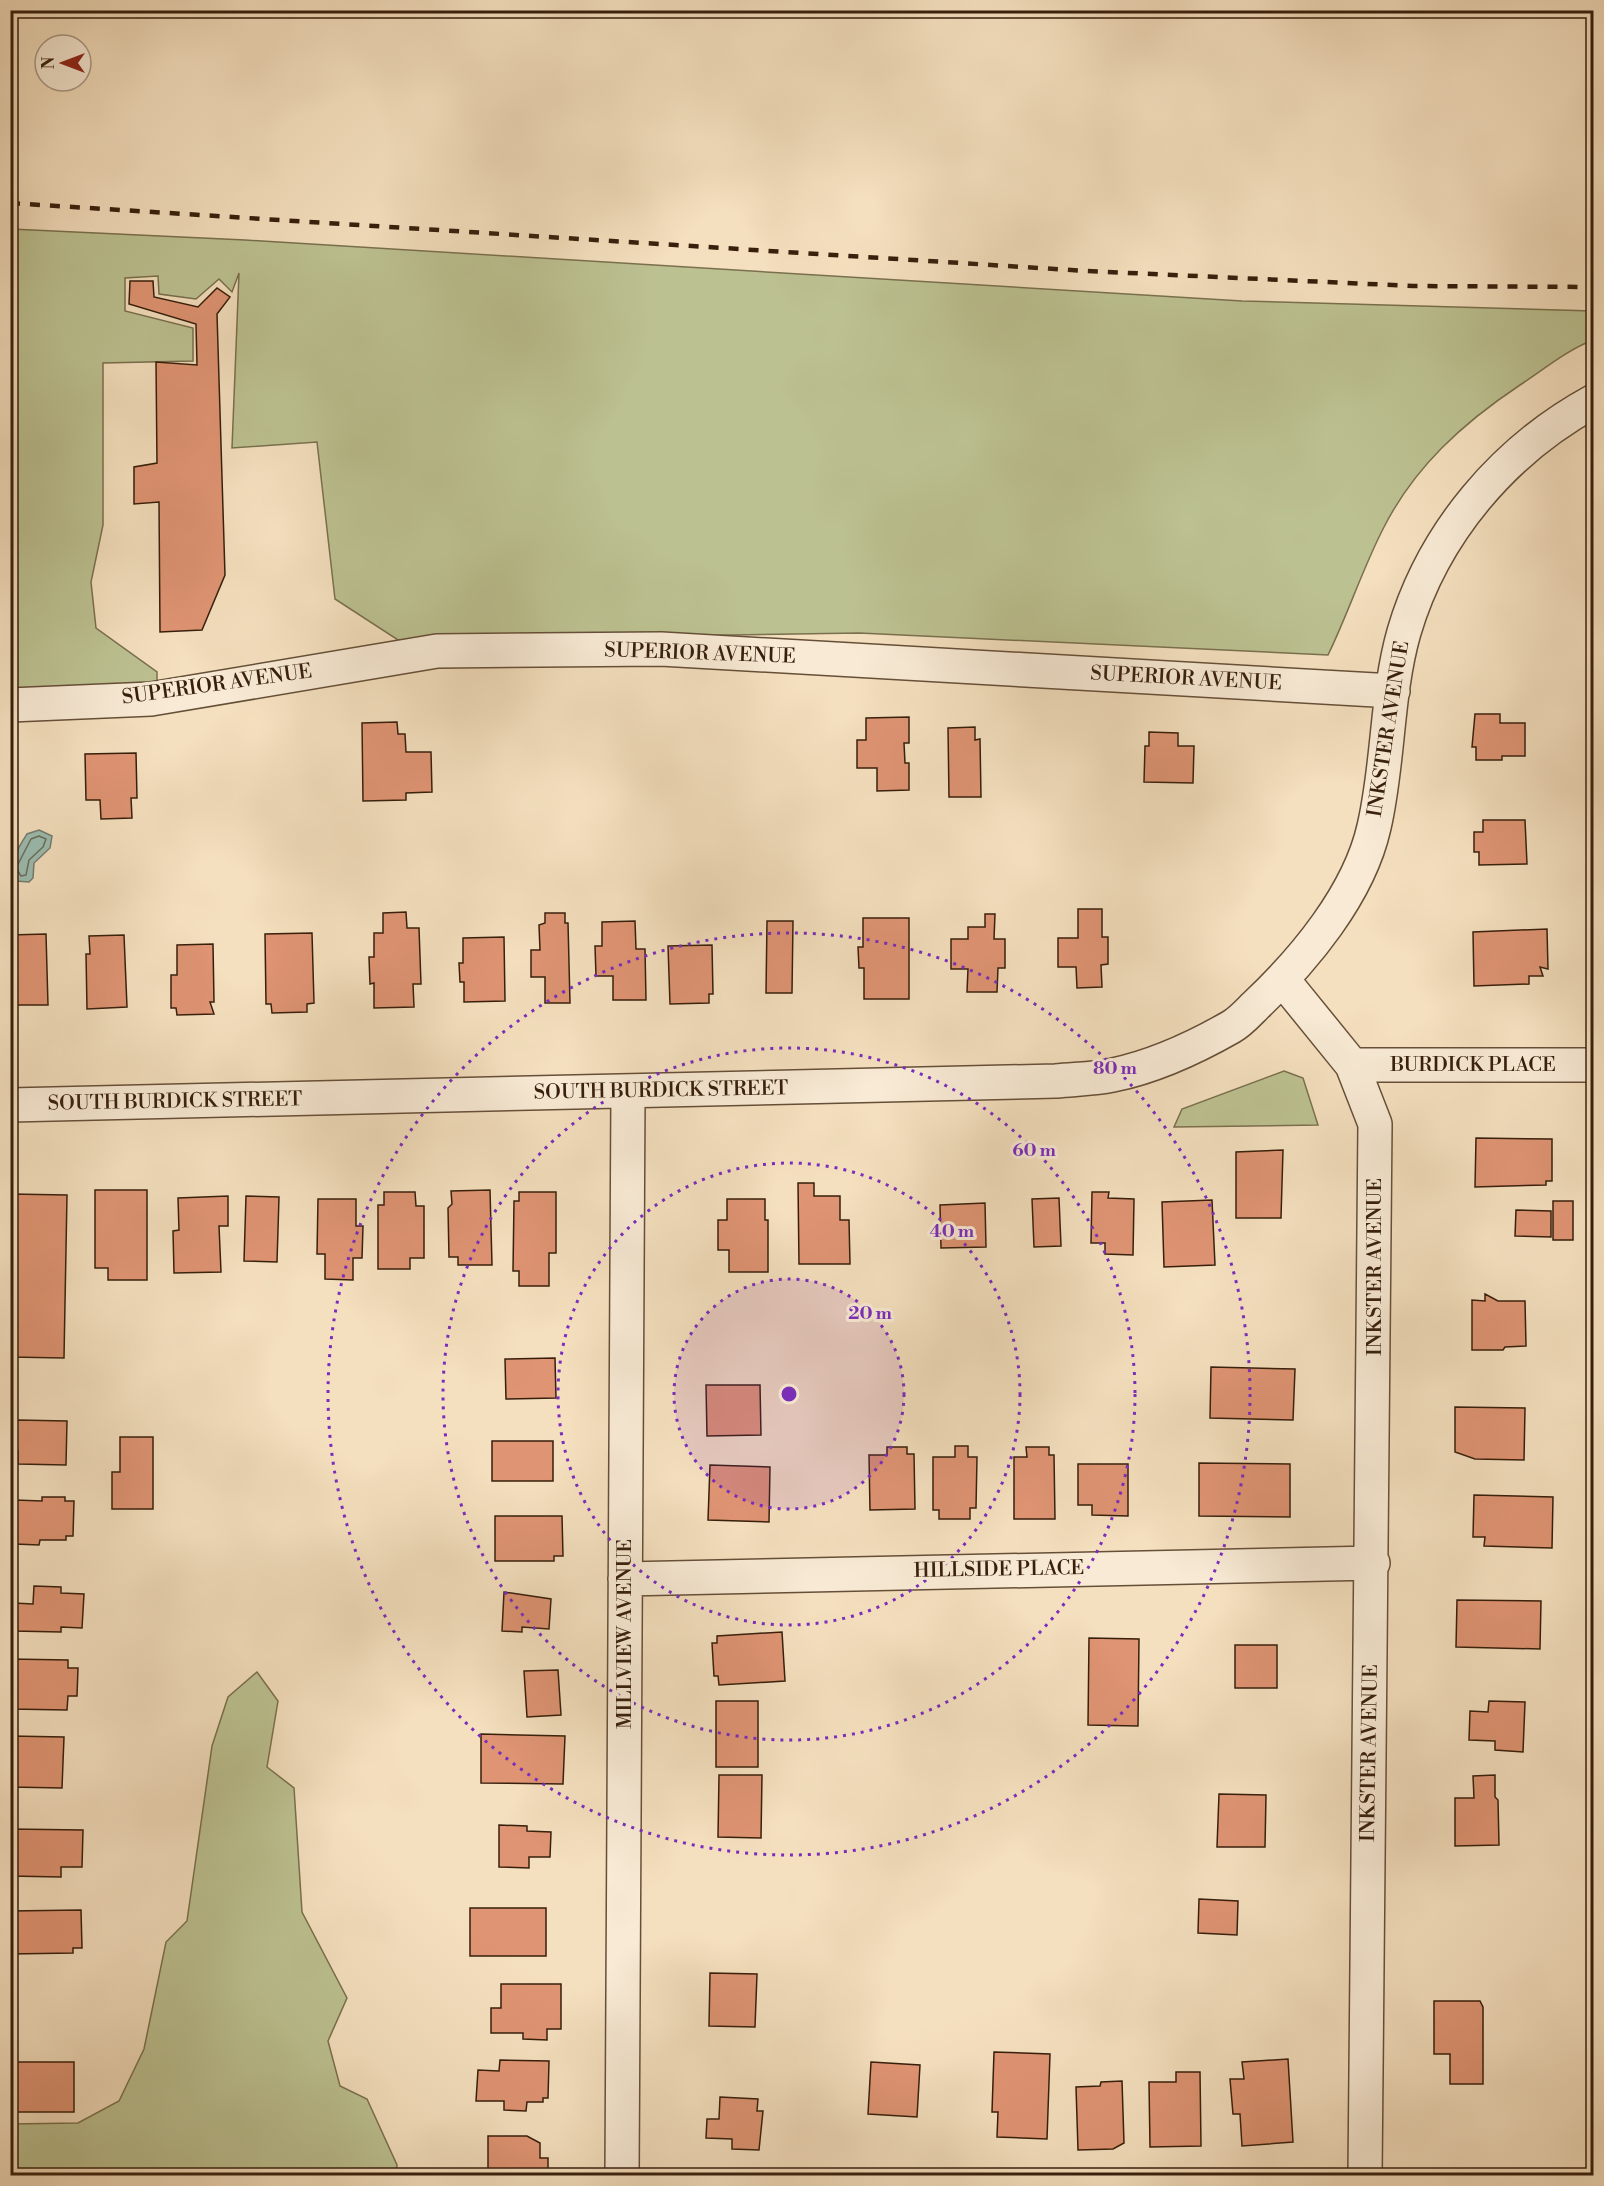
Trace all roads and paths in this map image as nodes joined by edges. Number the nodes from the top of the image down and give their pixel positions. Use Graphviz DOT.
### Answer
graph roads {
  1 [pos="1593,401"];
  2 [pos="1393,691"];
  3 [pos="10,705"];
  4 [pos="1283,980"];
  5 [pos="1352,1065"];
  6 [pos="1593,1065"];
  7 [pos="628,1092"];
  8 [pos="10,1105"];
  9 [pos="1373,1563"];
  10 [pos="626,1579"];
  11 [pos="622,2175"];
  12 [pos="1365,2175"];
  1 -- 2 [label="street, INKSTER AVENUE"];
  2 -- 3 [label="street, SUPERIOR AVENUE"];
  2 -- 4 [label="street, INKSTER AVENUE"];
  4 -- 5 [label="street, INKSTER AVENUE"];
  4 -- 7 [label="street, SOUTH BURDICK STREET"];
  5 -- 6 [label="street, BURDICK PLACE"];
  5 -- 9 [label="street, INKSTER AVENUE"];
  7 -- 8 [label="street, SOUTH BURDICK STREET"];
  7 -- 10 [label="street, MILLVIEW AVENUE"];
  9 -- 10 [label="street, HILLSIDE PLACE"];
  9 -- 12 [label="street, INKSTER AVENUE"];
  10 -- 11 [label="street, MILLVIEW AVENUE"];
}
